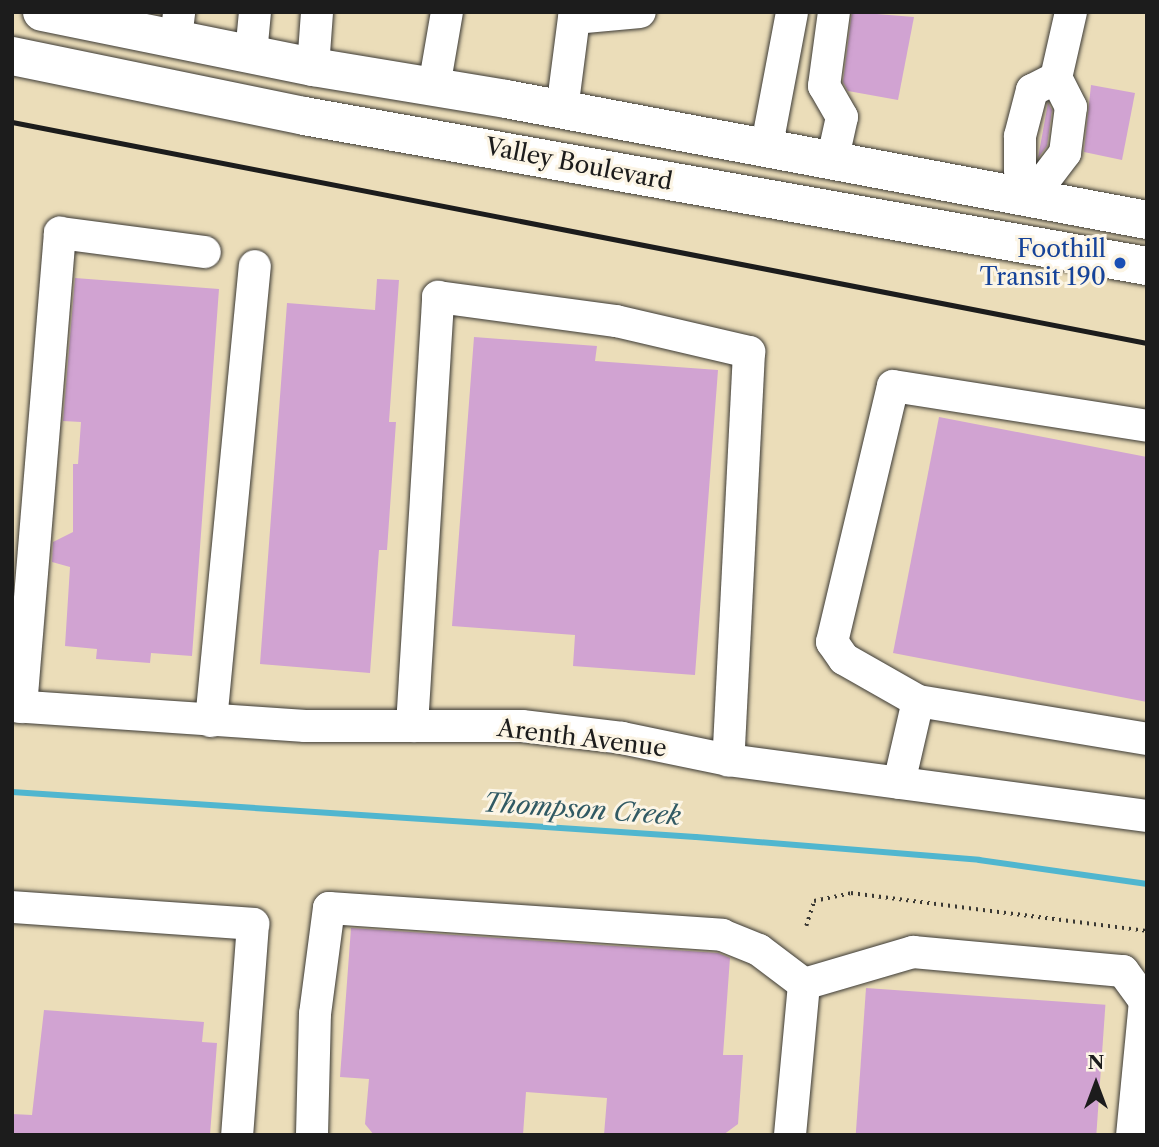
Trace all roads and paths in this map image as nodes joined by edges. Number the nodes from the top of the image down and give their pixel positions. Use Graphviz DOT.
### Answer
graph roads {
  1 [pos="42,12"];
  2 [pos="255,12"];
  3 [pos="317,12"];
  4 [pos="447,12"];
  5 [pos="640,12"];
  6 [pos="792,12"];
  7 [pos="834,12"];
  8 [pos="1071,12"];
  9 [pos="566,15"];
  10 [pos="177,25"];
  11 [pos="251,54"];
  12 [pos="12,55"];
  13 [pos="313,67"];
  14 [pos="1056,78"];
  15 [pos="167,85"];
  16 [pos="434,87"];
  17 [pos="562,110"];
  18 [pos="766,150"];
  19 [pos="831,162"];
  20 [pos="1030,199"];
  21 [pos="1147,220"];
  22 [pos="205,252"];
  23 [pos="255,266"];
  24 [pos="1147,266"];
  25 [pos="1147,426"];
  26 [pos="918,701"];
  27 [pos="16,706"];
  28 [pos="211,721"];
  29 [pos="412,726"];
  30 [pos="1147,739"];
  31 [pos="728,760"];
  32 [pos="899,783"];
  33 [pos="1147,816"];
  34 [pos="12,907"];
  35 [pos="806,926"];
  36 [pos="1147,931"];
  37 [pos="804,984"];
  38 [pos="237,1135"];
  39 [pos="312,1135"];
  40 [pos="790,1135"];
  41 [pos="1132,1135"];
  1 -- 10 [label="main road, Valley Boulevard"];
  2 -- 11 [label="street"];
  3 -- 13 [label="street"];
  4 -- 16 [label="street"];
  5 -- 9 [label="street"];
  6 -- 18 [label="street"];
  7 -- 19 [label="street"];
  8 -- 14 [label="street"];
  9 -- 17 [label="street"];
  10 -- 11 [label="main road, Valley Boulevard"];
  10 -- 15 [label="main road"];
  11 -- 13 [label="main road, Valley Boulevard"];
  12 -- 15 [label="main road, Valley Boulevard"];
  13 -- 16 [label="main road, Valley Boulevard"];
  14 -- 20 [label="street"];
  14 -- 20 [label="street"];
  15 -- 24 [label="main road, Valley Boulevard"];
  16 -- 17 [label="main road, Valley Boulevard"];
  17 -- 18 [label="main road, Valley Boulevard"];
  18 -- 19 [label="main road, Valley Boulevard"];
  19 -- 20 [label="main road, Valley Boulevard"];
  20 -- 21 [label="main road, Valley Boulevard"];
  22 -- 27 [label="street"];
  23 -- 28 [label="street"];
  25 -- 26 [label="street"];
  26 -- 30 [label="street"];
  26 -- 32 [label="street"];
  27 -- 28 [label="street, Arenth Avenue"];
  28 -- 29 [label="street, Arenth Avenue"];
  29 -- 31 [label="street, Arenth Avenue"];
  29 -- 31 [label="street"];
  31 -- 32 [label="street, Arenth Avenue"];
  32 -- 33 [label="street, Arenth Avenue"];
  34 -- 38 [label="street"];
  35 -- 36 [label="path"];
  37 -- 39 [label="street"];
  37 -- 40 [label="street"];
  37 -- 41 [label="street"];
}
